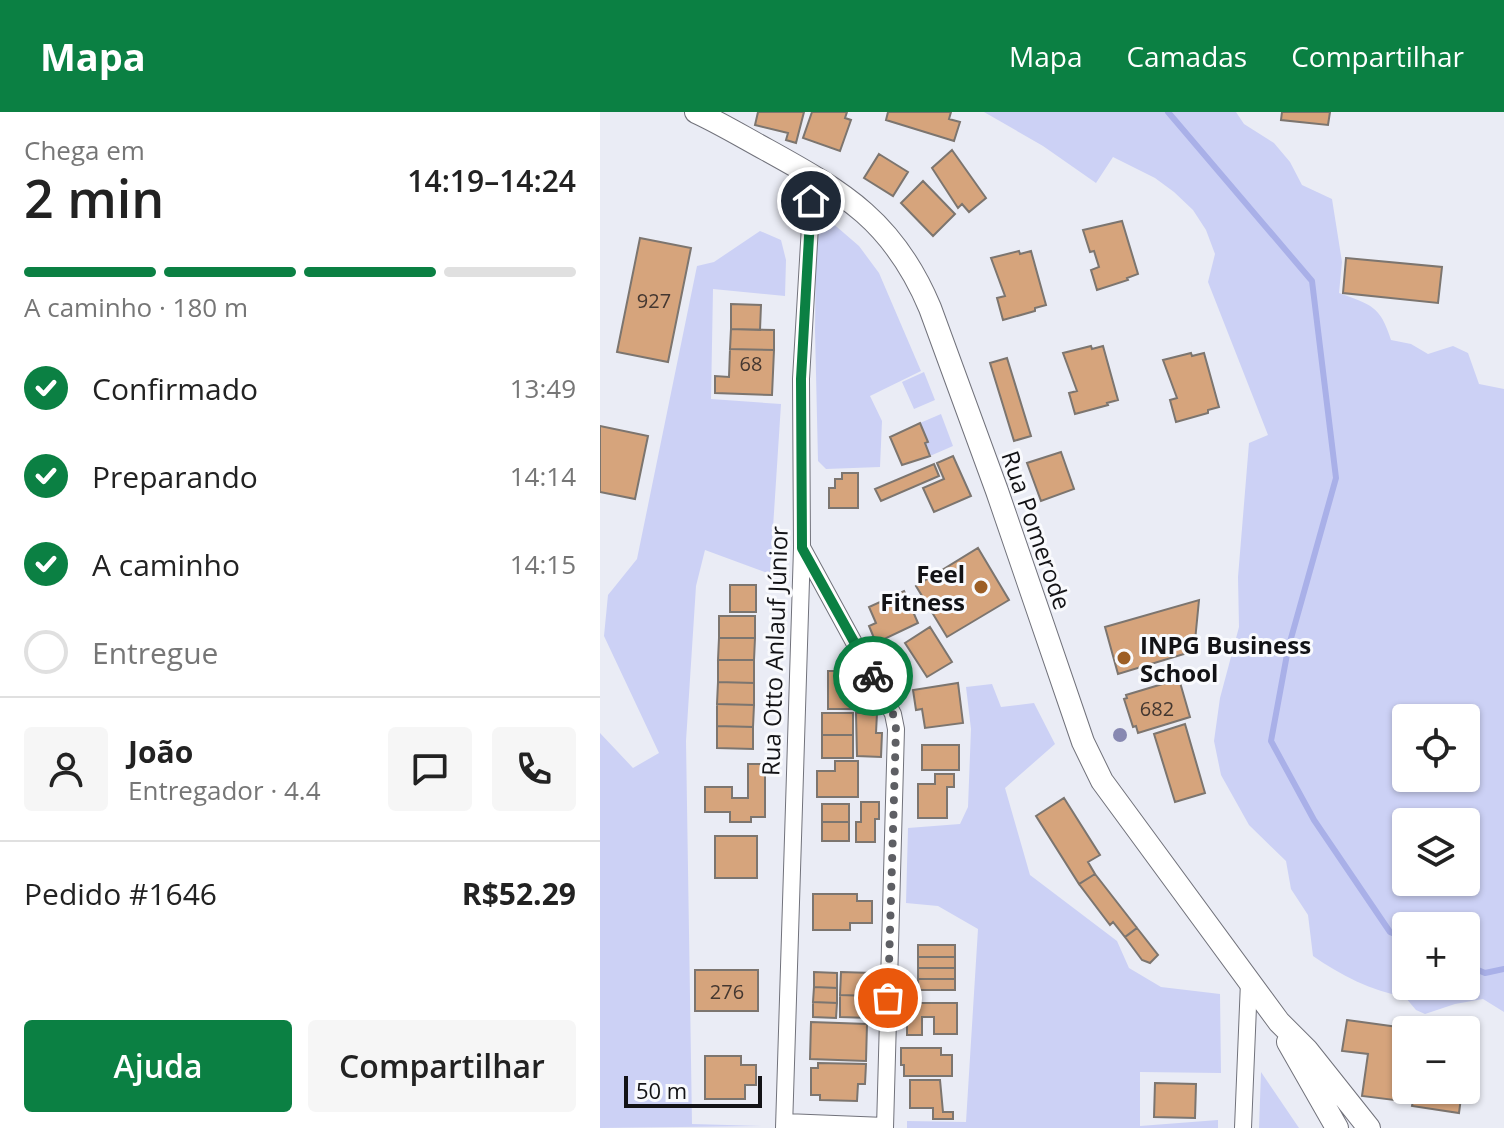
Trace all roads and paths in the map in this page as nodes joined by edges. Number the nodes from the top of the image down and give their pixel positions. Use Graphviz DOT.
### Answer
graph roads {
  1 [pos="696,112"];
  2 [pos="813,175"];
  3 [pos="802,548"];
  4 [pos="1249,982"];
  5 [pos="1279,1022"];
  6 [pos="784,1125"];
  7 [pos="885,1127"];
  8 [pos="1243,1128"];
  9 [pos="1337,1128"];
  10 [pos="1369,1128"];
  1 -- 2 [label="main road, Rua Pomerode"];
  2 -- 3 [label="street, Rua Otto Anlauf Júnior"];
  2 -- 4 [label="main road, Rua Pomerode"];
  3 -- 6 [label="street, Rua Otto Anlauf Júnior"];
  3 -- 7 [label="street"];
  4 -- 5 [label="main road, Rua Pomerode"];
  4 -- 8 [label="street"];
  5 -- 9 [label="main road, Rua Pomerode"];
  5 -- 10 [label="main road, Rua Pomerode"];
  6 -- 7 [label="street"];
}
